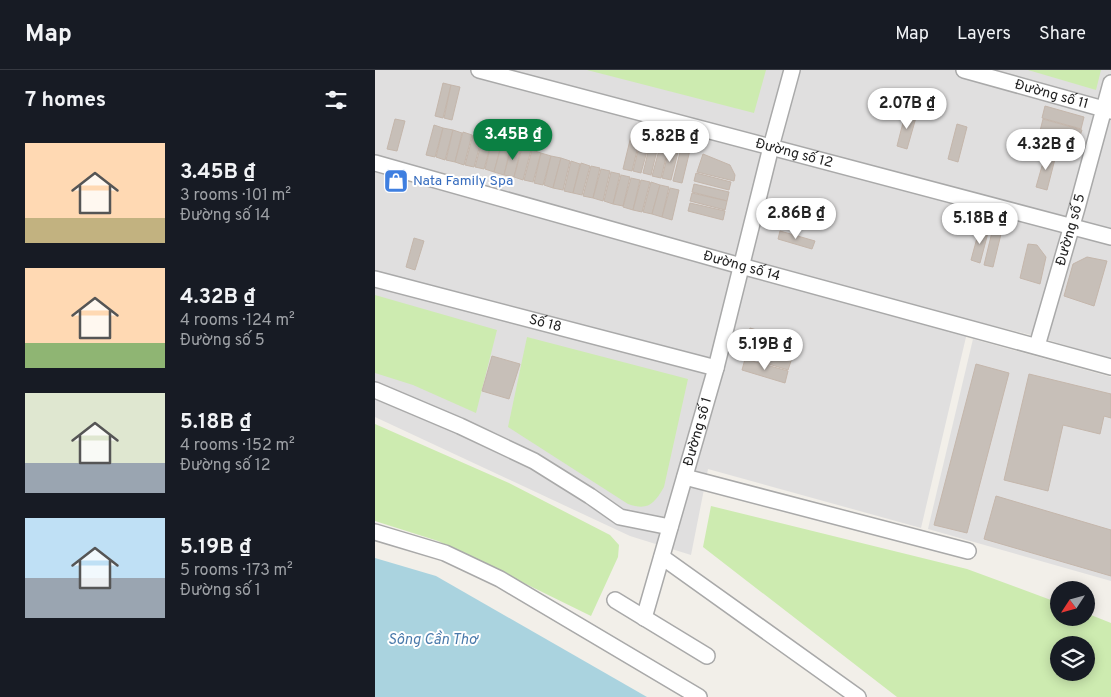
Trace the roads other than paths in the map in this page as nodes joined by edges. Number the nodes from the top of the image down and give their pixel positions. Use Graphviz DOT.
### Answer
graph roads {
  1 [pos="479,70"];
  2 [pos="791,70"];
  3 [pos="964,70"];
  4 [pos="1111,83"];
  5 [pos="1107,110"];
  6 [pos="771,147"];
  7 [pos="375,163"];
  8 [pos="1072,226"];
  9 [pos="1111,237"];
  10 [pos="741,266"];
  11 [pos="375,279"];
  12 [pos="1037,346"];
  13 [pos="1111,367"];
  14 [pos="716,368"];
  15 [pos="375,390"];
  16 [pos="685,477"];
  17 [pos="670,527"];
  18 [pos="375,532"];
  19 [pos="968,551"];
  20 [pos="662,557"];
  21 [pos="615,600"];
  22 [pos="644,618"];
  23 [pos="707,656"];
  24 [pos="699,697"];
  25 [pos="858,697"];
  1 -- 6 [label="street, Đường số 12"];
  2 -- 6 [label="street, Đường số 1"];
  3 -- 5 [label="street, Đường số 11"];
  4 -- 5 [label="street, Đường số 5"];
  5 -- 8 [label="street, Đường số 5"];
  6 -- 8 [label="street, Đường số 12"];
  6 -- 10 [label="street, Đường số 1"];
  7 -- 10 [label="street, Đường số 14"];
  8 -- 9 [label="street, Đường số 12"];
  8 -- 12 [label="street, Đường số 5"];
  10 -- 12 [label="street, Đường số 14"];
  10 -- 14 [label="street, Đường số 1"];
  11 -- 14 [label="street, Số 18"];
  12 -- 13 [label="street, Đường số 14"];
  14 -- 16 [label="street, Đường số 1"];
  15 -- 17 [label="street"];
  16 -- 17 [label="street, Đường số 1"];
  16 -- 19 [label="street"];
  17 -- 20 [label="street, Đường số 1"];
  18 -- 24 [label="street"];
  20 -- 22 [label="street, Đường số 1"];
  20 -- 25 [label="street"];
  21 -- 22 [label="street"];
  22 -- 23 [label="street"];
}
